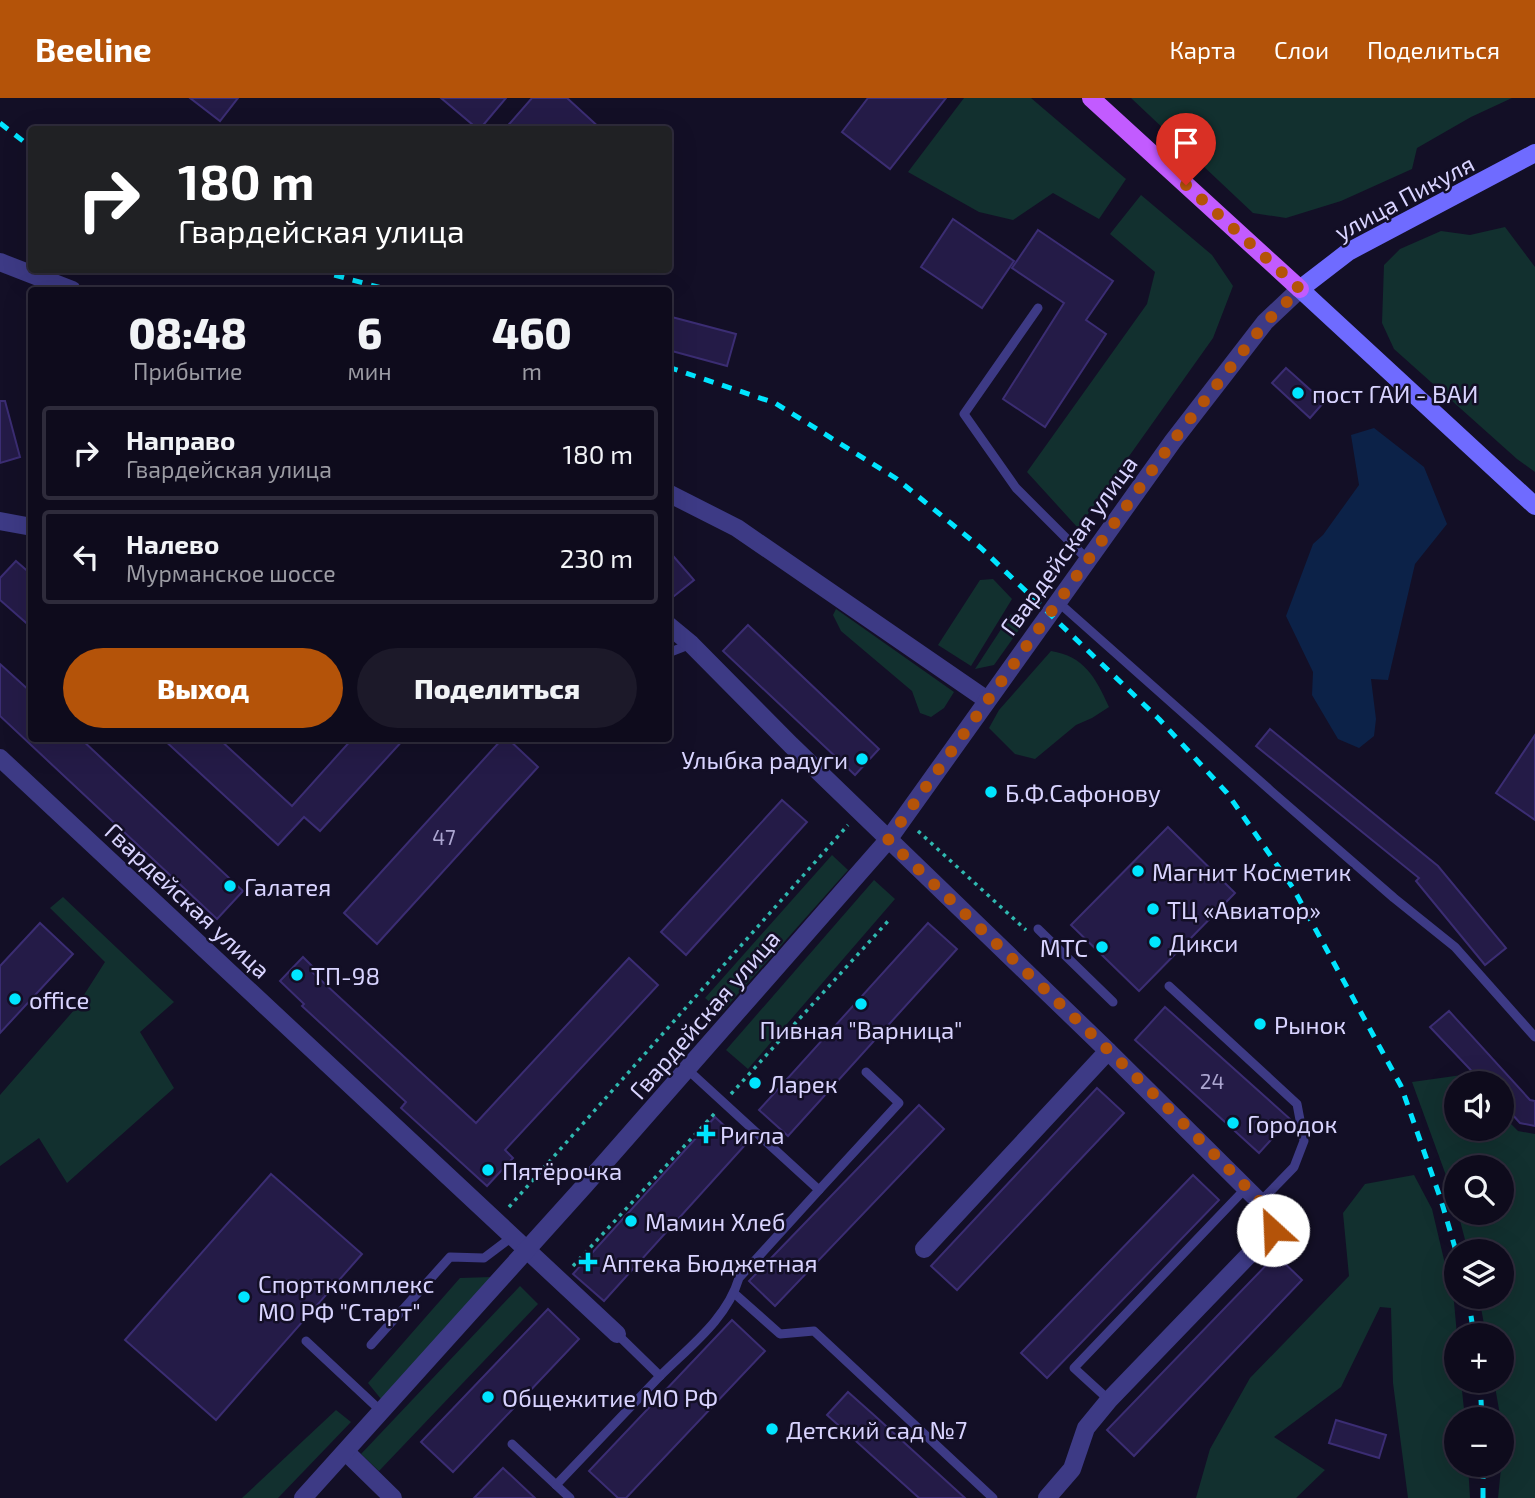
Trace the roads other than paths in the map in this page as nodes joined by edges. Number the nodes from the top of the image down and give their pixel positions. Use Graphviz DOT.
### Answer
graph roads {
  1 [pos="1091,98"];
  2 [pos="1535,153"];
  3 [pos="0,262"];
  4 [pos="28,273"];
  5 [pos="28,273"];
  6 [pos="64,287"];
  7 [pos="1300,289"];
  8 [pos="1038,308"];
  9 [pos="672,495"];
  10 [pos="1535,506"];
  11 [pos="0,521"];
  12 [pos="28,526"];
  13 [pos="1089,561"];
  14 [pos="1058,602"];
  15 [pos="672,628"];
  16 [pos="691,644"];
  17 [pos="672,651"];
  18 [pos="987,700"];
  19 [pos="0,758"];
  20 [pos="888,840"];
  21 [pos="1035,933"];
  22 [pos="1169,986"];
  23 [pos="1113,1002"];
  24 [pos="1535,1037"];
  25 [pos="1108,1051"];
  26 [pos="688,1070"];
  27 [pos="866,1072"];
  28 [pos="1247,1187"];
  29 [pos="819,1190"];
  30 [pos="1261,1201"];
  31 [pos="513,1236"];
  32 [pos="924,1249"];
  33 [pos="528,1250"];
  34 [pos="734,1294"];
  35 [pos="617,1334"];
  36 [pos="306,1341"];
  37 [pos="371,1345"];
  38 [pos="660,1376"];
  39 [pos="1109,1400"];
  40 [pos="382,1412"];
  41 [pos="512,1444"];
  42 [pos="346,1452"];
  43 [pos="556,1485"];
  44 [pos="303,1498"];
  45 [pos="393,1498"];
  46 [pos="570,1498"];
  47 [pos="993,1498"];
  48 [pos="1047,1498"];
  1 -- 7 [label="main road"];
  2 -- 7 [label="main road, улица Пикуля"];
  3 -- 5 [label="street"];
  4 -- 6 [label="street"];
  7 -- 10 [label="main road"];
  7 -- 13 [label="street, Гвардейская улица"];
  8 -- 13 [label="lane"];
  9 -- 18 [label="street"];
  11 -- 12 [label="street"];
  13 -- 14 [label="street, Гвардейская улица"];
  14 -- 18 [label="street, Гвардейская улица"];
  14 -- 24 [label="lane"];
  15 -- 16 [label="street"];
  16 -- 17 [label="lane"];
  16 -- 20 [label="street"];
  18 -- 20 [label="street, Гвардейская улица"];
  19 -- 31 [label="street, Гвардейская улица"];
  20 -- 25 [label="street"];
  20 -- 26 [label="street, Гвардейская улица"];
  21 -- 23 [label="lane"];
  22 -- 30 [label="lane"];
  25 -- 28 [label="street"];
  25 -- 32 [label="street"];
  26 -- 29 [label="lane"];
  26 -- 33 [label="street, Гвардейская улица"];
  27 -- 29 [label="lane"];
  28 -- 30 [label="street"];
  28 -- 39 [label="lane"];
  29 -- 34 [label="lane"];
  30 -- 39 [label="street"];
  31 -- 33 [label="street, Гвардейская улица"];
  31 -- 37 [label="lane"];
  33 -- 35 [label="street, Гвардейская улица"];
  33 -- 40 [label="street, Гвардейская улица"];
  34 -- 38 [label="lane"];
  34 -- 47 [label="lane"];
  35 -- 38 [label="lane"];
  36 -- 40 [label="lane"];
  38 -- 43 [label="lane"];
  39 -- 48 [label="street"];
  40 -- 42 [label="street, Гвардейская улица"];
  41 -- 43 [label="lane"];
  42 -- 44 [label="street, Гвардейская улица"];
  42 -- 45 [label="street"];
  43 -- 46 [label="lane"];
}
